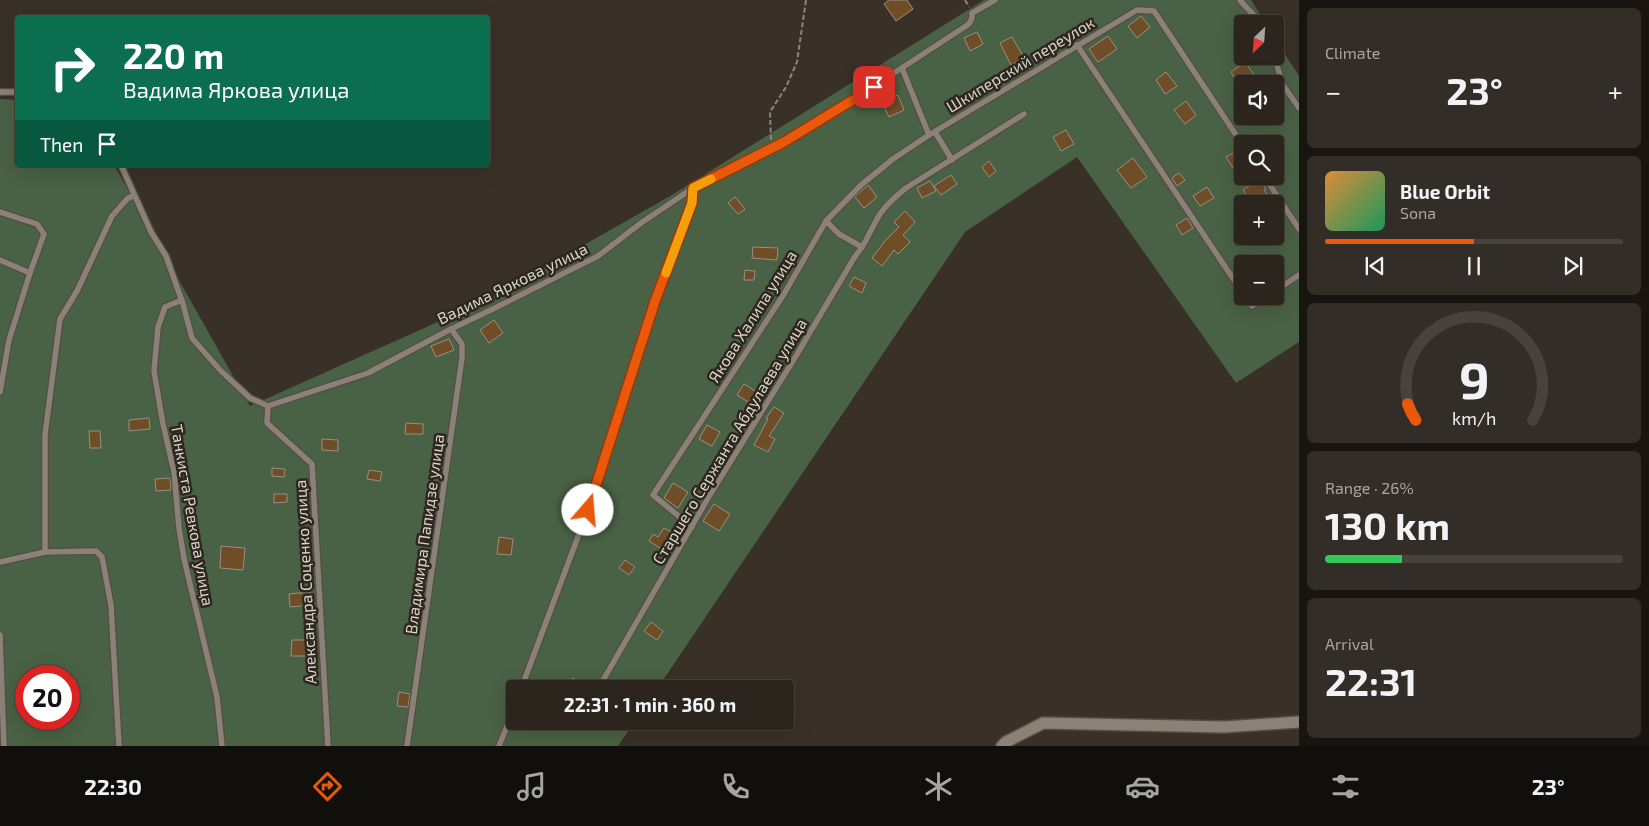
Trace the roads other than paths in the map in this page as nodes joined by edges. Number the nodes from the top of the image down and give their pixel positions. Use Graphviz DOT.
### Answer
graph roads {
  1 [pos="995,0"];
  2 [pos="1240,0"];
  3 [pos="1254,15"];
  4 [pos="1077,45"];
  5 [pos="1277,65"];
  6 [pos="902,68"];
  7 [pos="0,92"];
  8 [pos="15,92"];
  9 [pos="1299,108"];
  10 [pos="1024,114"];
  11 [pos="932,134"];
  12 [pos="1236,135"];
  13 [pos="952,160"];
  14 [pos="122,167"];
  15 [pos="1270,185"];
  16 [pos="693,188"];
  17 [pos="134,195"];
  18 [pos="0,212"];
  19 [pos="826,221"];
  20 [pos="1299,229"];
  21 [pos="862,247"];
  22 [pos="0,260"];
  23 [pos="30,273"];
  24 [pos="1299,275"];
  25 [pos="1234,280"];
  26 [pos="1284,285"];
  27 [pos="182,300"];
  28 [pos="451,328"];
  29 [pos="0,392"];
  30 [pos="268,406"];
  31 [pos="692,527"];
  32 [pos="45,552"];
  33 [pos="0,562"];
  34 [pos="0,635"];
  35 [pos="524,680"];
  36 [pos="603,680"];
  37 [pos="1299,722"];
  38 [pos="506,728"];
  39 [pos="4,746"];
  40 [pos="119,746"];
  41 [pos="222,746"];
  42 [pos="328,746"];
  43 [pos="407,746"];
  44 [pos="499,746"];
  45 [pos="1002,746"];
  1 -- 6 [label="lane, Вадима Яркова улица"];
  2 -- 3 [label="lane"];
  4 -- 11 [label="lane, Шкиперский переулок"];
  4 -- 12 [label="lane, Шкиперский переулок"];
  4 -- 25 [label="lane"];
  5 -- 9 [label="lane"];
  6 -- 11 [label="lane"];
  6 -- 16 [label="lane, Вадима Яркова улица"];
  7 -- 8 [label="lane"];
  10 -- 13 [label="lane"];
  11 -- 13 [label="lane"];
  11 -- 19 [label="lane, Якова Халипа улица"];
  13 -- 21 [label="lane"];
  14 -- 17 [label="lane"];
  15 -- 20 [label="lane"];
  16 -- 28 [label="lane, Вадима Яркова улица"];
  16 -- 35 [label="lane"];
  17 -- 27 [label="lane"];
  17 -- 32 [label="lane"];
  18 -- 23 [label="lane"];
  19 -- 21 [label="lane"];
  19 -- 31 [label="lane, Якова Халипа улица"];
  21 -- 31 [label="lane, Старшего Сержанта Абдулаева улица"];
  22 -- 23 [label="lane"];
  23 -- 29 [label="lane"];
  24 -- 26 [label="lane"];
  27 -- 30 [label="lane"];
  27 -- 41 [label="lane, Танкиста Ревкова улица"];
  28 -- 30 [label="lane, Вадима Яркова улица"];
  28 -- 43 [label="lane, Владимира Папидзе улица"];
  30 -- 42 [label="lane, Александра Соценко улица"];
  31 -- 36 [label="lane, Старшего Сержанта Абдулаева улица"];
  32 -- 33 [label="lane"];
  32 -- 40 [label="lane"];
  34 -- 39 [label="lane"];
  37 -- 45 [label="street"];
  38 -- 44 [label="lane"];
}
